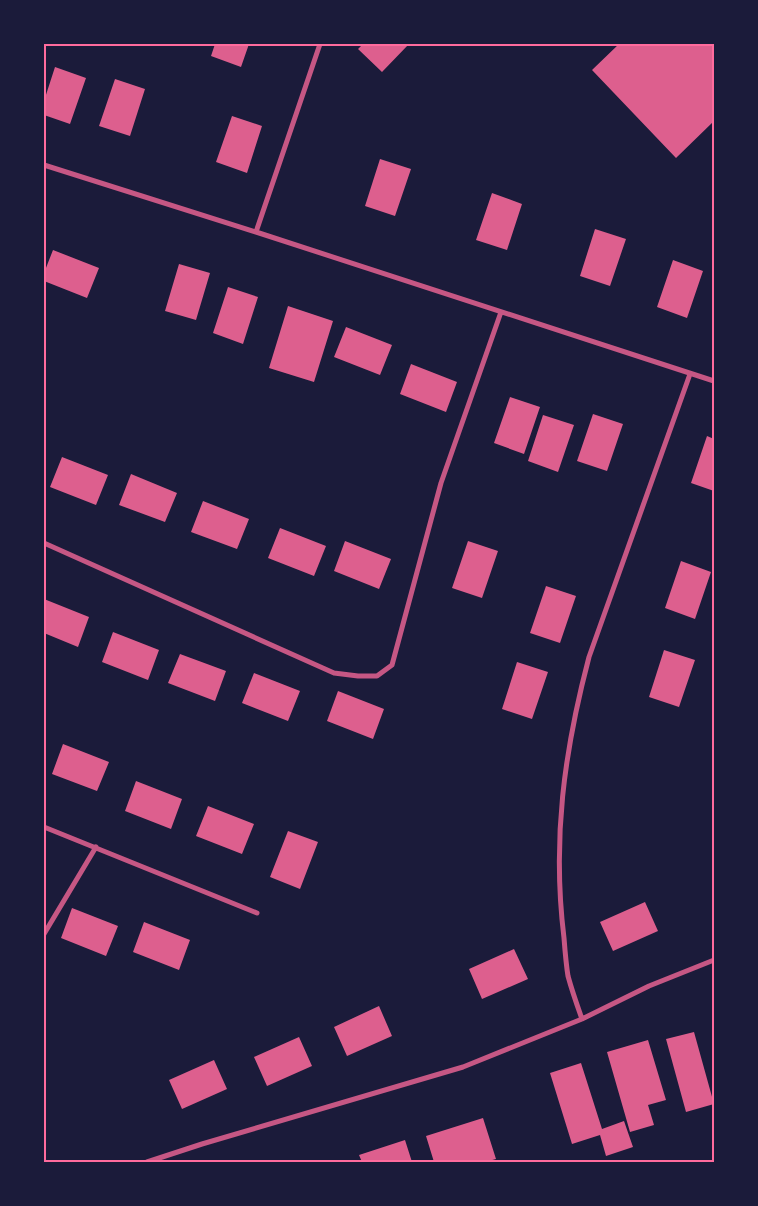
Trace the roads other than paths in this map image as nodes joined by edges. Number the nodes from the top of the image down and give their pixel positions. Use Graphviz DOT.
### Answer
graph roads {
  1 [pos="320,44"];
  2 [pos="44,165"];
  3 [pos="256,232"];
  4 [pos="501,312"];
  5 [pos="690,374"];
  6 [pos="714,382"];
  7 [pos="44,544"];
  8 [pos="44,827"];
  9 [pos="96,848"];
  10 [pos="257,914"];
  11 [pos="44,934"];
  12 [pos="714,960"];
  13 [pos="582,1019"];
  14 [pos="147,1162"];
  1 -- 3 [label="street"];
  2 -- 3 [label="street"];
  3 -- 4 [label="street"];
  4 -- 5 [label="street"];
  4 -- 7 [label="street"];
  5 -- 6 [label="street"];
  5 -- 13 [label="street"];
  8 -- 9 [label="street"];
  9 -- 10 [label="street"];
  9 -- 11 [label="street"];
  12 -- 13 [label="street"];
  13 -- 14 [label="street"];
}
